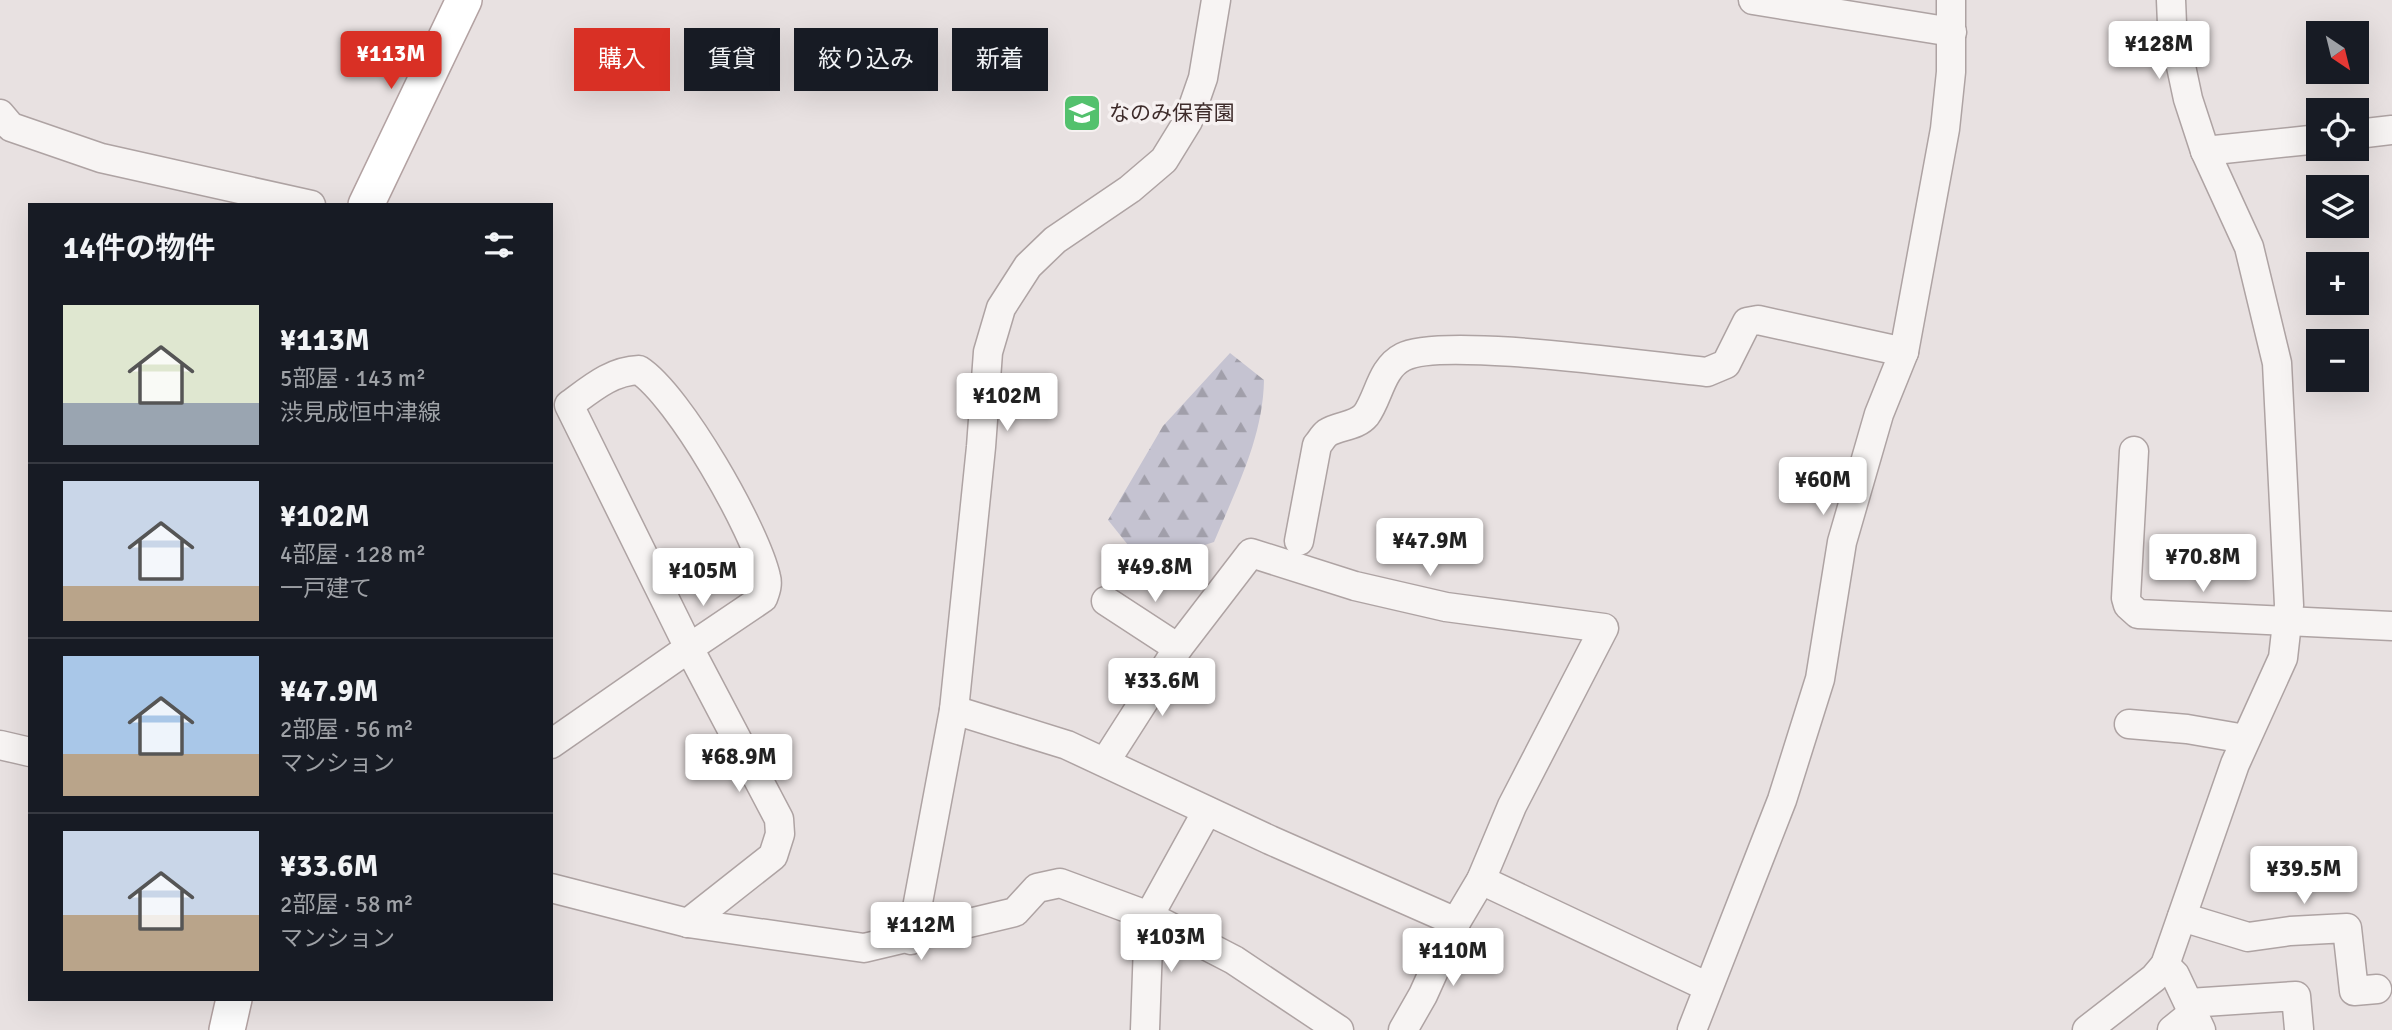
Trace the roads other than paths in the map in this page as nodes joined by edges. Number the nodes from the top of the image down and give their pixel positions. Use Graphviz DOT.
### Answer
graph roads {
  1 [pos="464,0"];
  2 [pos="1216,0"];
  3 [pos="1753,0"];
  4 [pos="1951,0"];
  5 [pos="2171,0"];
  6 [pos="1952,32"];
  7 [pos="0,114"];
  8 [pos="2392,130"];
  9 [pos="2369,133"];
  10 [pos="2306,140"];
  11 [pos="2205,152"];
  12 [pos="301,203"];
  13 [pos="367,203"];
  14 [pos="1904,352"];
  15 [pos="2134,451"];
  16 [pos="1299,541"];
  17 [pos="1106,601"];
  18 [pos="2287,622"];
  19 [pos="2392,626"];
  20 [pos="689,648"];
  21 [pos="1178,648"];
  22 [pos="954,710"];
  23 [pos="2129,724"];
  24 [pos="2245,739"];
  25 [pos="553,743"];
  26 [pos="0,745"];
  27 [pos="28,752"];
  28 [pos="1105,762"];
  29 [pos="1207,811"];
  30 [pos="1481,880"];
  31 [pos="553,889"];
  32 [pos="1149,916"];
  33 [pos="2182,917"];
  34 [pos="1457,922"];
  35 [pos="688,923"];
  36 [pos="911,940"];
  37 [pos="2165,965"];
  38 [pos="1708,986"];
  39 [pos="2377,989"];
  40 [pos="234,1001"];
  41 [pos="2189,1019"];
  42 [pos="2299,1029"];
  43 [pos="227,1030"];
  44 [pos="1144,1030"];
  45 [pos="1339,1030"];
  46 [pos="1403,1030"];
  47 [pos="1692,1030"];
  48 [pos="2087,1030"];
  1 -- 13 [label="main road"];
  2 -- 22 [label="street"];
  3 -- 6 [label="street"];
  4 -- 6 [label="street"];
  5 -- 11 [label="street"];
  6 -- 14 [label="street"];
  7 -- 12 [label="street"];
  8 -- 9 [label="street"];
  10 -- 11 [label="street"];
  11 -- 18 [label="street"];
  14 -- 16 [label="street"];
  14 -- 38 [label="street"];
  15 -- 18 [label="street"];
  17 -- 21 [label="street"];
  18 -- 19 [label="street"];
  18 -- 24 [label="street"];
  20 -- 20 [label="street"];
  20 -- 25 [label="street"];
  20 -- 35 [label="street"];
  21 -- 28 [label="street"];
  21 -- 30 [label="street"];
  22 -- 28 [label="street"];
  22 -- 36 [label="street"];
  23 -- 24 [label="street"];
  24 -- 33 [label="street"];
  26 -- 27 [label="street"];
  28 -- 29 [label="street"];
  29 -- 32 [label="street"];
  29 -- 34 [label="street"];
  30 -- 34 [label="street"];
  30 -- 38 [label="street"];
  31 -- 35 [label="street"];
  32 -- 36 [label="street"];
  32 -- 44 [label="street"];
  32 -- 45 [label="street"];
  33 -- 37 [label="street"];
  33 -- 39 [label="street"];
  34 -- 46 [label="street"];
  35 -- 36 [label="street"];
  37 -- 41 [label="street"];
  37 -- 48 [label="street"];
  38 -- 47 [label="street"];
  40 -- 43 [label="main road"];
  41 -- 42 [label="street"];
}
